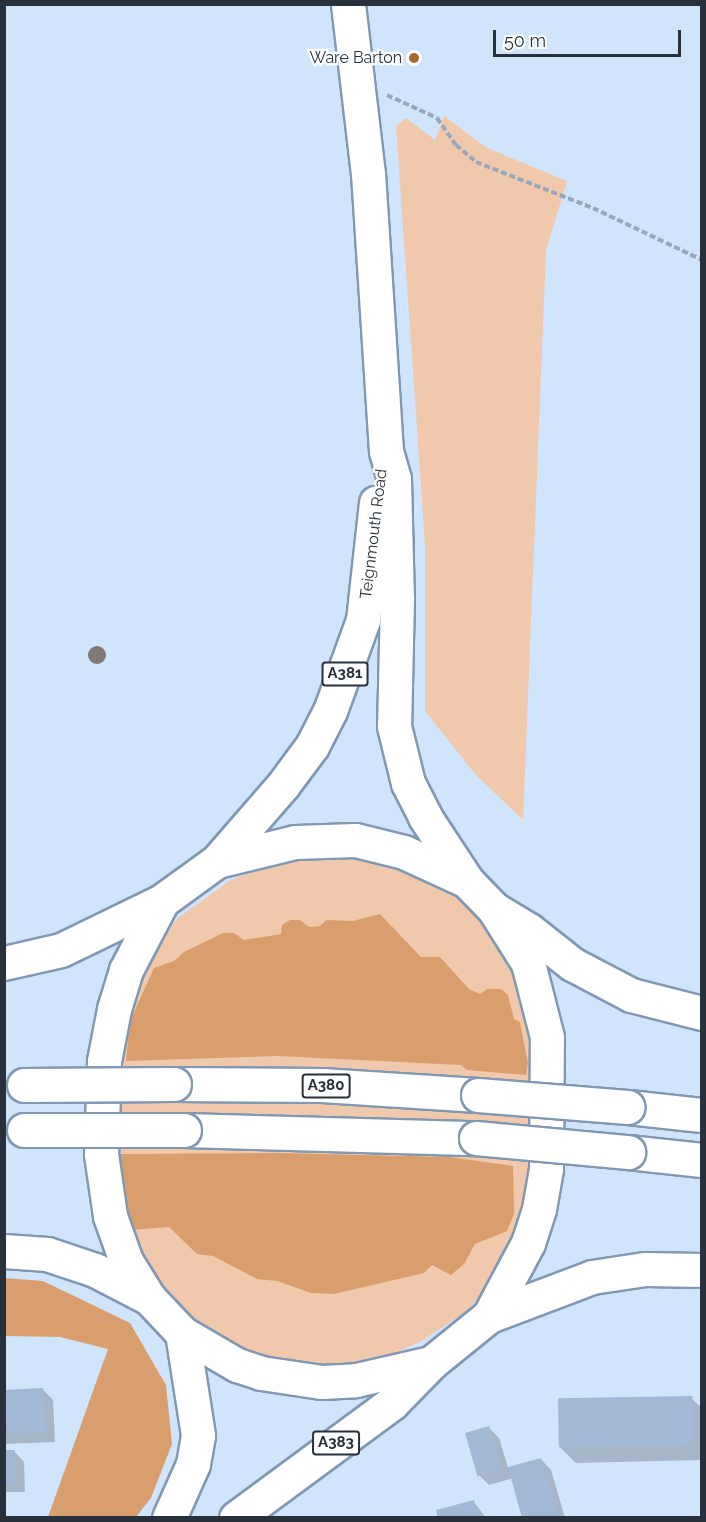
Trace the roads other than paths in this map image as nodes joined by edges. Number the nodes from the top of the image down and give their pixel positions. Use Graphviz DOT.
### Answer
graph roads {
  1 [pos="348,4"];
  2 [pos="386,451"];
  3 [pos="217,861"];
  4 [pos="466,881"];
  5 [pos="162,901"];
  6 [pos="494,909"];
  7 [pos="4,963"];
  8 [pos="702,1013"];
  9 [pos="14,1086"];
  10 [pos="702,1115"];
  11 [pos="14,1131"];
  12 [pos="702,1160"];
  13 [pos="4,1251"];
  14 [pos="702,1270"];
  15 [pos="149,1298"];
  16 [pos="489,1316"];
  17 [pos="182,1333"];
  18 [pos="431,1363"];
  19 [pos="169,1518"];
  20 [pos="236,1518"];
  1 -- 2 [label="main road, Teignmouth Road / A381"];
  2 -- 3 [label="main road, Teignmouth Road / A381"];
  2 -- 4 [label="main road, Teignmouth Road / A381"];
  3 -- 4 [label="main road"];
  3 -- 5 [label="main road"];
  4 -- 6 [label="main road"];
  5 -- 7 [label="main road"];
  5 -- 15 [label="main road"];
  6 -- 8 [label="main road"];
  6 -- 16 [label="main road"];
  9 -- 10 [label="main road, A380, bridge"];
  11 -- 12 [label="main road, bridge"];
  13 -- 15 [label="main road"];
  14 -- 16 [label="main road"];
  15 -- 17 [label="main road"];
  16 -- 18 [label="main road"];
  17 -- 18 [label="main road"];
  17 -- 19 [label="main road"];
  18 -- 20 [label="main road, A383"];
}
